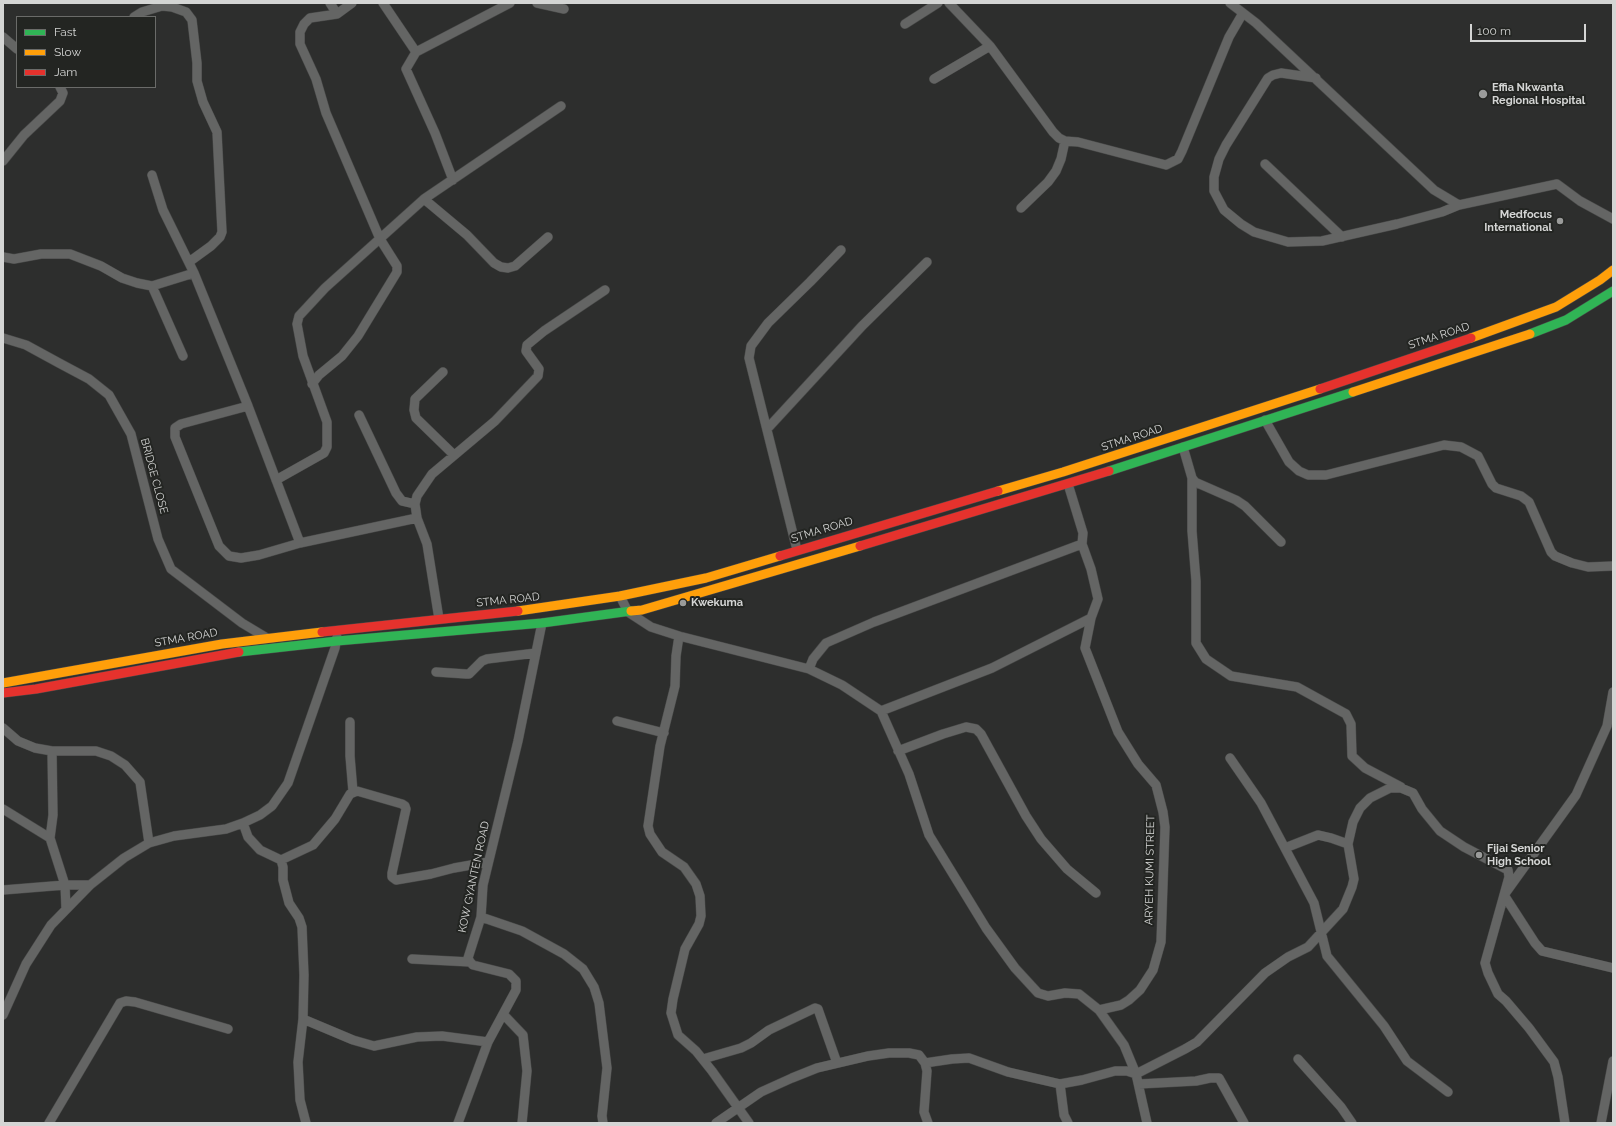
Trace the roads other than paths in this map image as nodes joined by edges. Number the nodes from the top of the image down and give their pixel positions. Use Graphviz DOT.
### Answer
graph roads {
  1 [pos="330,3"];
  2 [pos="352,3"];
  3 [pos="383,3"];
  4 [pos="510,3"];
  5 [pos="537,3"];
  6 [pos="938,3"];
  7 [pos="949,3"];
  8 [pos="1230,3"];
  9 [pos="564,9"];
  10 [pos="1243,13"];
  11 [pos="337,14"];
  12 [pos="136,16"];
  13 [pos="906,24"];
  14 [pos="3,37"];
  15 [pos="990,46"];
  16 [pos="16,48"];
  17 [pos="416,52"];
  18 [pos="1316,78"];
  19 [pos="934,79"];
  20 [pos="60,88"];
  21 [pos="561,106"];
  22 [pos="1065,141"];
  23 [pos="3,160"];
  24 [pos="1265,164"];
  25 [pos="152,175"];
  26 [pos="453,180"];
  27 [pos="424,199"];
  28 [pos="1459,205"];
  29 [pos="1021,208"];
  30 [pos="1613,219"];
  31 [pos="548,237"];
  32 [pos="1342,237"];
  33 [pos="380,239"];
  34 [pos="840,250"];
  35 [pos="3,258"];
  36 [pos="189,262"];
  37 [pos="927,262"];
  38 [pos="1613,270"];
  39 [pos="194,273"];
  40 [pos="152,286"];
  41 [pos="605,290"];
  42 [pos="1613,291"];
  43 [pos="3,338"];
  44 [pos="183,356"];
  45 [pos="443,372"];
  46 [pos="312,384"];
  47 [pos="248,406"];
  48 [pos="359,415"];
  49 [pos="1265,420"];
  50 [pos="767,429"];
  51 [pos="1183,447"];
  52 [pos="454,455"];
  53 [pos="1192,478"];
  54 [pos="276,480"];
  55 [pos="1068,484"];
  56 [pos="415,504"];
  57 [pos="417,518"];
  58 [pos="1281,542"];
  59 [pos="300,543"];
  60 [pos="1082,544"];
  61 [pos="797,550"];
  62 [pos="1613,566"];
  63 [pos="620,596"];
  64 [pos="628,612"];
  65 [pos="1090,618"];
  66 [pos="439,619"];
  67 [pos="542,623"];
  68 [pos="336,629"];
  69 [pos="679,636"];
  70 [pos="267,638"];
  71 [pos="337,641"];
  72 [pos="536,653"];
  73 [pos="809,669"];
  74 [pos="436,672"];
  75 [pos="3,682"];
  76 [pos="1613,692"];
  77 [pos="3,693"];
  78 [pos="881,711"];
  79 [pos="617,721"];
  80 [pos="350,722"];
  81 [pos="3,728"];
  82 [pos="664,733"];
  83 [pos="52,751"];
  84 [pos="898,751"];
  85 [pos="1230,758"];
  86 [pos="353,792"];
  87 [pos="1413,793"];
  88 [pos="3,809"];
  89 [pos="243,823"];
  90 [pos="50,838"];
  91 [pos="149,843"];
  92 [pos="1348,844"];
  93 [pos="1285,848"];
  94 [pos="281,860"];
  95 [pos="488,862"];
  96 [pos="65,885"];
  97 [pos="90,885"];
  98 [pos="3,890"];
  99 [pos="1096,894"];
  100 [pos="1504,895"];
  101 [pos="66,909"];
  102 [pos="481,917"];
  103 [pos="1322,932"];
  104 [pos="412,959"];
  105 [pos="470,962"];
  106 [pos="1613,968"];
  107 [pos="1099,1010"];
  108 [pos="504,1014"];
  109 [pos="3,1015"];
  110 [pos="303,1019"];
  111 [pos="228,1028"];
  112 [pos="488,1042"];
  113 [pos="703,1059"];
  114 [pos="1298,1059"];
  115 [pos="1613,1061"];
  116 [pos="837,1063"];
  117 [pos="925,1063"];
  118 [pos="1136,1074"];
  119 [pos="1060,1084"];
  120 [pos="1139,1084"];
  121 [pos="1448,1092"];
  122 [pos="738,1107"];
  123 [pos="49,1123"];
  124 [pos="306,1123"];
  125 [pos="458,1123"];
  126 [pos="522,1123"];
  127 [pos="603,1123"];
  128 [pos="716,1123"];
  129 [pos="749,1123"];
  130 [pos="928,1123"];
  131 [pos="1068,1123"];
  132 [pos="1147,1123"];
  133 [pos="1244,1123"];
  134 [pos="1352,1123"];
  135 [pos="1565,1123"];
  136 [pos="1601,1123"];
  1 -- 11 [label="street"];
  2 -- 11 [label="street"];
  3 -- 17 [label="street"];
  4 -- 17 [label="street"];
  5 -- 9 [label="street"];
  6 -- 13 [label="street"];
  7 -- 15 [label="street"];
  8 -- 10 [label="street"];
  10 -- 18 [label="street"];
  10 -- 22 [label="street"];
  11 -- 33 [label="street"];
  12 -- 36 [label="street"];
  14 -- 16 [label="street"];
  15 -- 19 [label="street"];
  15 -- 22 [label="street"];
  17 -- 26 [label="street"];
  18 -- 28 [label="street"];
  18 -- 32 [label="street"];
  20 -- 23 [label="street"];
  21 -- 26 [label="street"];
  22 -- 29 [label="street"];
  24 -- 32 [label="street"];
  25 -- 36 [label="street"];
  26 -- 27 [label="street"];
  27 -- 31 [label="street"];
  27 -- 33 [label="street"];
  28 -- 30 [label="street"];
  28 -- 32 [label="street"];
  33 -- 46 [label="street"];
  33 -- 46 [label="street"];
  34 -- 50 [label="street"];
  35 -- 40 [label="street"];
  36 -- 39 [label="street"];
  37 -- 50 [label="street"];
  38 -- 61 [label="main road, STMA ROAD"];
  39 -- 40 [label="street"];
  39 -- 47 [label="street"];
  40 -- 44 [label="street"];
  41 -- 52 [label="street"];
  42 -- 49 [label="main road, STMA ROAD"];
  43 -- 70 [label="street, BRIDGE CLOSE"];
  45 -- 52 [label="street"];
  46 -- 54 [label="street"];
  47 -- 54 [label="street"];
  47 -- 59 [label="street"];
  48 -- 56 [label="street"];
  49 -- 51 [label="main road, STMA ROAD"];
  49 -- 62 [label="street"];
  50 -- 61 [label="street"];
  51 -- 53 [label="street"];
  51 -- 55 [label="main road, STMA ROAD"];
  52 -- 56 [label="street"];
  53 -- 58 [label="street"];
  53 -- 87 [label="street"];
  54 -- 59 [label="street"];
  55 -- 60 [label="street, ARYEH KUMI STREET"];
  55 -- 64 [label="main road, STMA ROAD"];
  56 -- 57 [label="street"];
  57 -- 59 [label="street"];
  57 -- 66 [label="street"];
  60 -- 65 [label="street, ARYEH KUMI STREET"];
  60 -- 73 [label="street"];
  61 -- 63 [label="main road, STMA ROAD"];
  63 -- 64 [label="street"];
  63 -- 66 [label="main road, STMA ROAD"];
  64 -- 67 [label="main road, STMA ROAD"];
  64 -- 69 [label="street"];
  65 -- 78 [label="street"];
  65 -- 107 [label="street, ARYEH KUMI STREET"];
  66 -- 68 [label="main road, STMA ROAD"];
  67 -- 71 [label="main road, STMA ROAD"];
  67 -- 72 [label="street, KOW GYANTEN ROAD"];
  68 -- 70 [label="main road, STMA ROAD"];
  68 -- 71 [label="street"];
  69 -- 73 [label="street"];
  69 -- 82 [label="street"];
  70 -- 75 [label="main road, STMA ROAD"];
  71 -- 77 [label="main road, STMA ROAD"];
  71 -- 89 [label="street"];
  72 -- 74 [label="street"];
  72 -- 95 [label="street, KOW GYANTEN ROAD"];
  73 -- 78 [label="street"];
  76 -- 100 [label="street"];
  78 -- 84 [label="street"];
  79 -- 82 [label="street"];
  80 -- 86 [label="street"];
  81 -- 83 [label="street"];
  82 -- 113 [label="street"];
  83 -- 90 [label="street"];
  83 -- 91 [label="street"];
  84 -- 99 [label="street"];
  84 -- 107 [label="street"];
  85 -- 93 [label="street"];
  86 -- 94 [label="street"];
  86 -- 95 [label="street"];
  87 -- 92 [label="street"];
  87 -- 100 [label="street"];
  88 -- 90 [label="street"];
  89 -- 91 [label="street"];
  89 -- 94 [label="street"];
  90 -- 96 [label="street"];
  91 -- 97 [label="street"];
  92 -- 93 [label="street"];
  92 -- 103 [label="street"];
  93 -- 103 [label="street"];
  94 -- 110 [label="street"];
  95 -- 102 [label="street, KOW GYANTEN ROAD"];
  96 -- 97 [label="street"];
  96 -- 98 [label="street"];
  96 -- 101 [label="street"];
  97 -- 101 [label="street"];
  100 -- 106 [label="street"];
  100 -- 135 [label="street"];
  101 -- 109 [label="street"];
  102 -- 105 [label="street, KOW GYANTEN ROAD"];
  102 -- 127 [label="street"];
  103 -- 118 [label="street"];
  103 -- 121 [label="street"];
  104 -- 105 [label="street"];
  105 -- 108 [label="street"];
  107 -- 118 [label="street"];
  108 -- 112 [label="street"];
  108 -- 126 [label="street"];
  110 -- 112 [label="street"];
  110 -- 124 [label="street"];
  111 -- 123 [label="street"];
  112 -- 125 [label="street"];
  113 -- 116 [label="street"];
  113 -- 122 [label="street"];
  114 -- 134 [label="street"];
  115 -- 136 [label="street"];
  116 -- 117 [label="street"];
  116 -- 122 [label="street"];
  117 -- 119 [label="street"];
  117 -- 130 [label="street"];
  118 -- 119 [label="street"];
  118 -- 120 [label="street"];
  119 -- 131 [label="street"];
  120 -- 132 [label="street"];
  120 -- 133 [label="street"];
  122 -- 128 [label="street"];
  122 -- 129 [label="street"];
}
